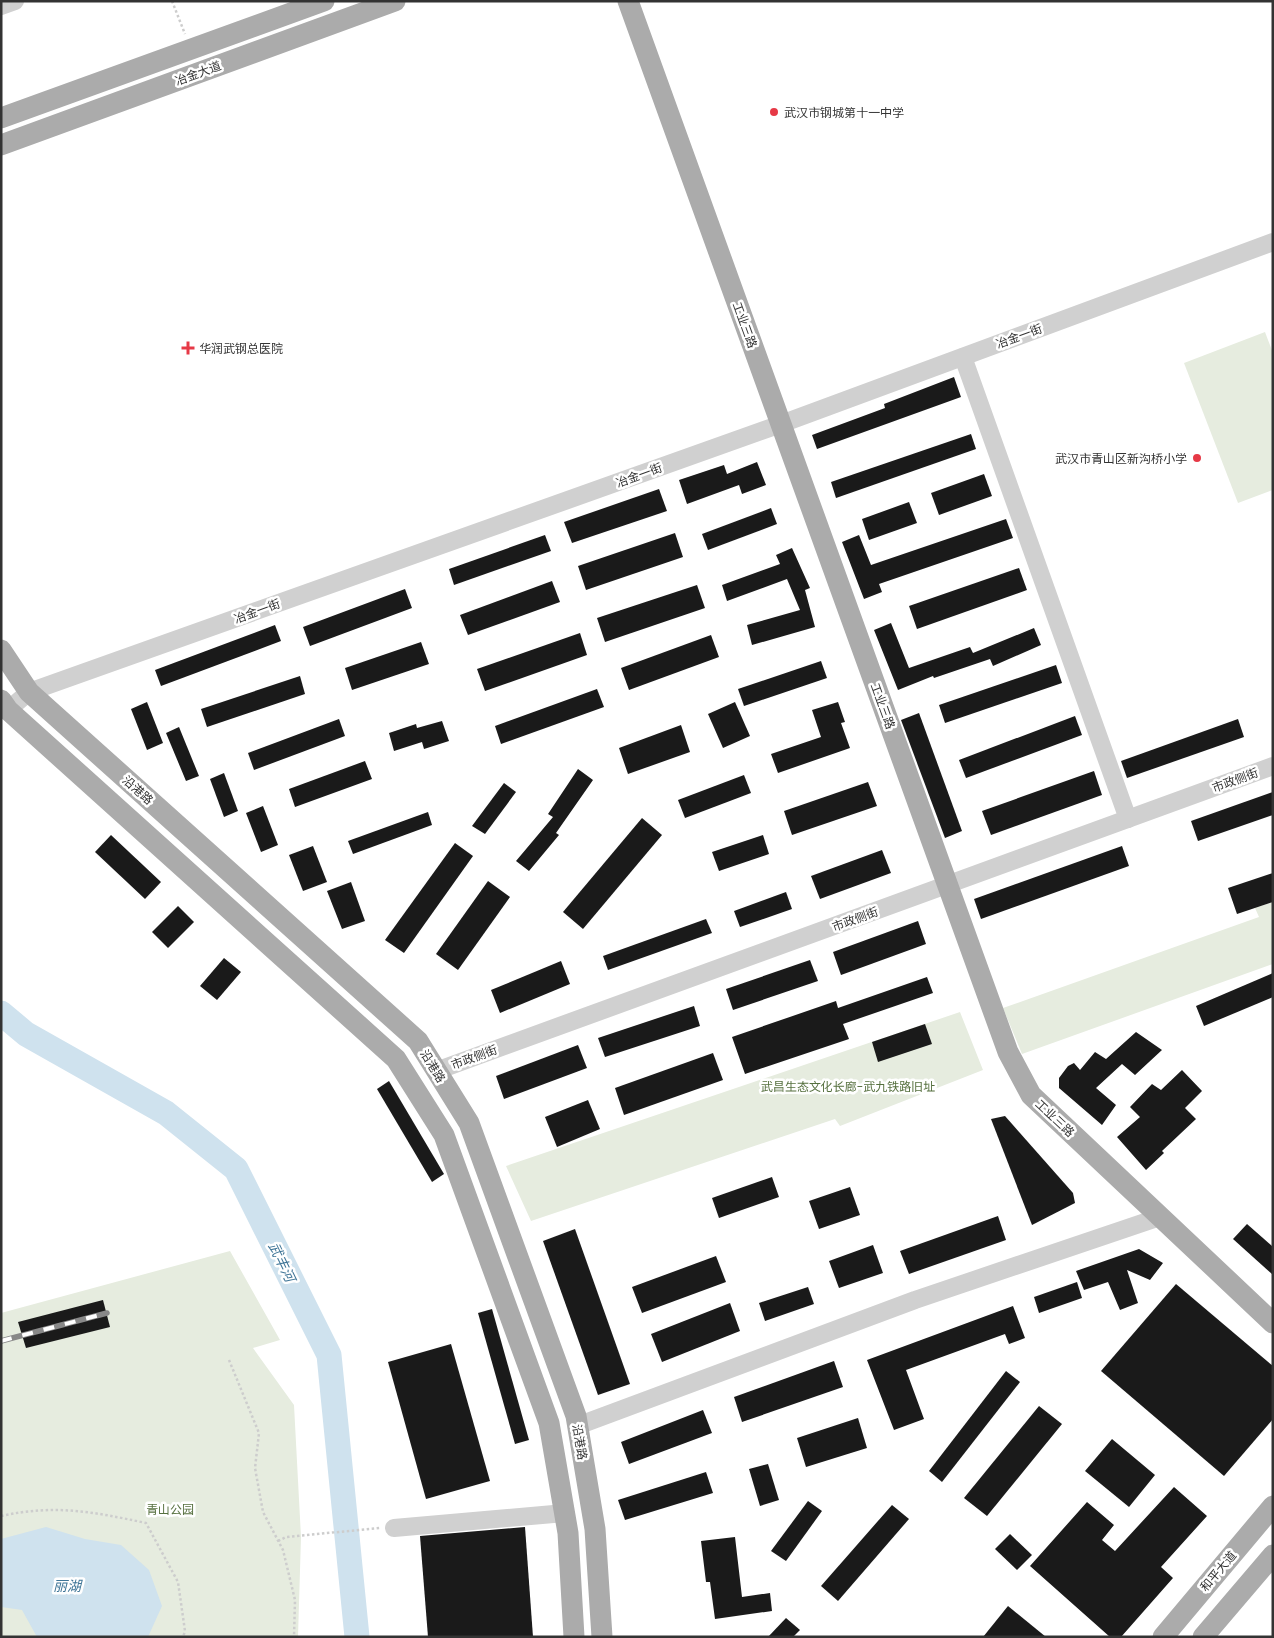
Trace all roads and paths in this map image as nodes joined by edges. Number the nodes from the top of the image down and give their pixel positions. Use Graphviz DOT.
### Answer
graph roads {
  1 [pos="15,1"];
  2 [pos="172,1"];
  3 [pos="324,1"];
  4 [pos="395,1"];
  5 [pos="628,1"];
  6 [pos="1,6"];
  7 [pos="191,49"];
  8 [pos="1,118"];
  9 [pos="1,145"];
  10 [pos="1272,244"];
  11 [pos="962,357"];
  12 [pos="781,424"];
  13 [pos="1,650"];
  14 [pos="29,692"];
  15 [pos="5,705"];
  16 [pos="1273,766"];
  17 [pos="1128,819"];
  18 [pos="948,885"];
  19 [pos="309,944"];
  20 [pos="290,964"];
  21 [pos="436,1071"];
  22 [pos="1160,1217"];
  23 [pos="1273,1323"];
  24 [pos="229,1360"];
  25 [pos="577,1426"];
  26 [pos="1273,1506"];
  27 [pos="565,1513"];
  28 [pos="1,1516"];
  29 [pos="389,1528"];
  30 [pos="278,1540"];
  31 [pos="1273,1556"];
  32 [pos="183,1637"];
  33 [pos="294,1637"];
  34 [pos="574,1637"];
  35 [pos="602,1637"];
  36 [pos="1163,1637"];
  37 [pos="1203,1637"];
  1 -- 6 [label="street"];
  2 -- 7 [label="path"];
  3 -- 7 [label="main road, 冶金大道"];
  4 -- 9 [label="main road, 冶金大道"];
  5 -- 12 [label="main road, 工业三路"];
  7 -- 8 [label="main road, 冶金大道"];
  10 -- 11 [label="street, 冶金一街"];
  11 -- 12 [label="street, 冶金一街"];
  11 -- 17 [label="street"];
  12 -- 14 [label="street, 冶金一街"];
  12 -- 18 [label="main road, 工业三路"];
  13 -- 14 [label="main road, 沿港路"];
  14 -- 15 [label="street, 冶金一街"];
  14 -- 19 [label="main road, 沿港路"];
  15 -- 20 [label="main road"];
  16 -- 17 [label="street, 市政侧街"];
  17 -- 18 [label="street, 市政侧街"];
  18 -- 21 [label="street, 市政侧街"];
  18 -- 22 [label="main road, 工业三路"];
  19 -- 20 [label="main road"];
  19 -- 21 [label="main road, 沿港路"];
  20 -- 27 [label="main road"];
  21 -- 25 [label="main road, 沿港路"];
  22 -- 23 [label="main road, 工业三路"];
  22 -- 25 [label="street"];
  24 -- 30 [label="path"];
  25 -- 35 [label="main road, 沿港路"];
  26 -- 36 [label="main road, 和平大道"];
  27 -- 29 [label="street"];
  27 -- 34 [label="main road"];
  28 -- 32 [label="path"];
  29 -- 30 [label="path"];
  30 -- 33 [label="path"];
  31 -- 37 [label="main road"];
}
